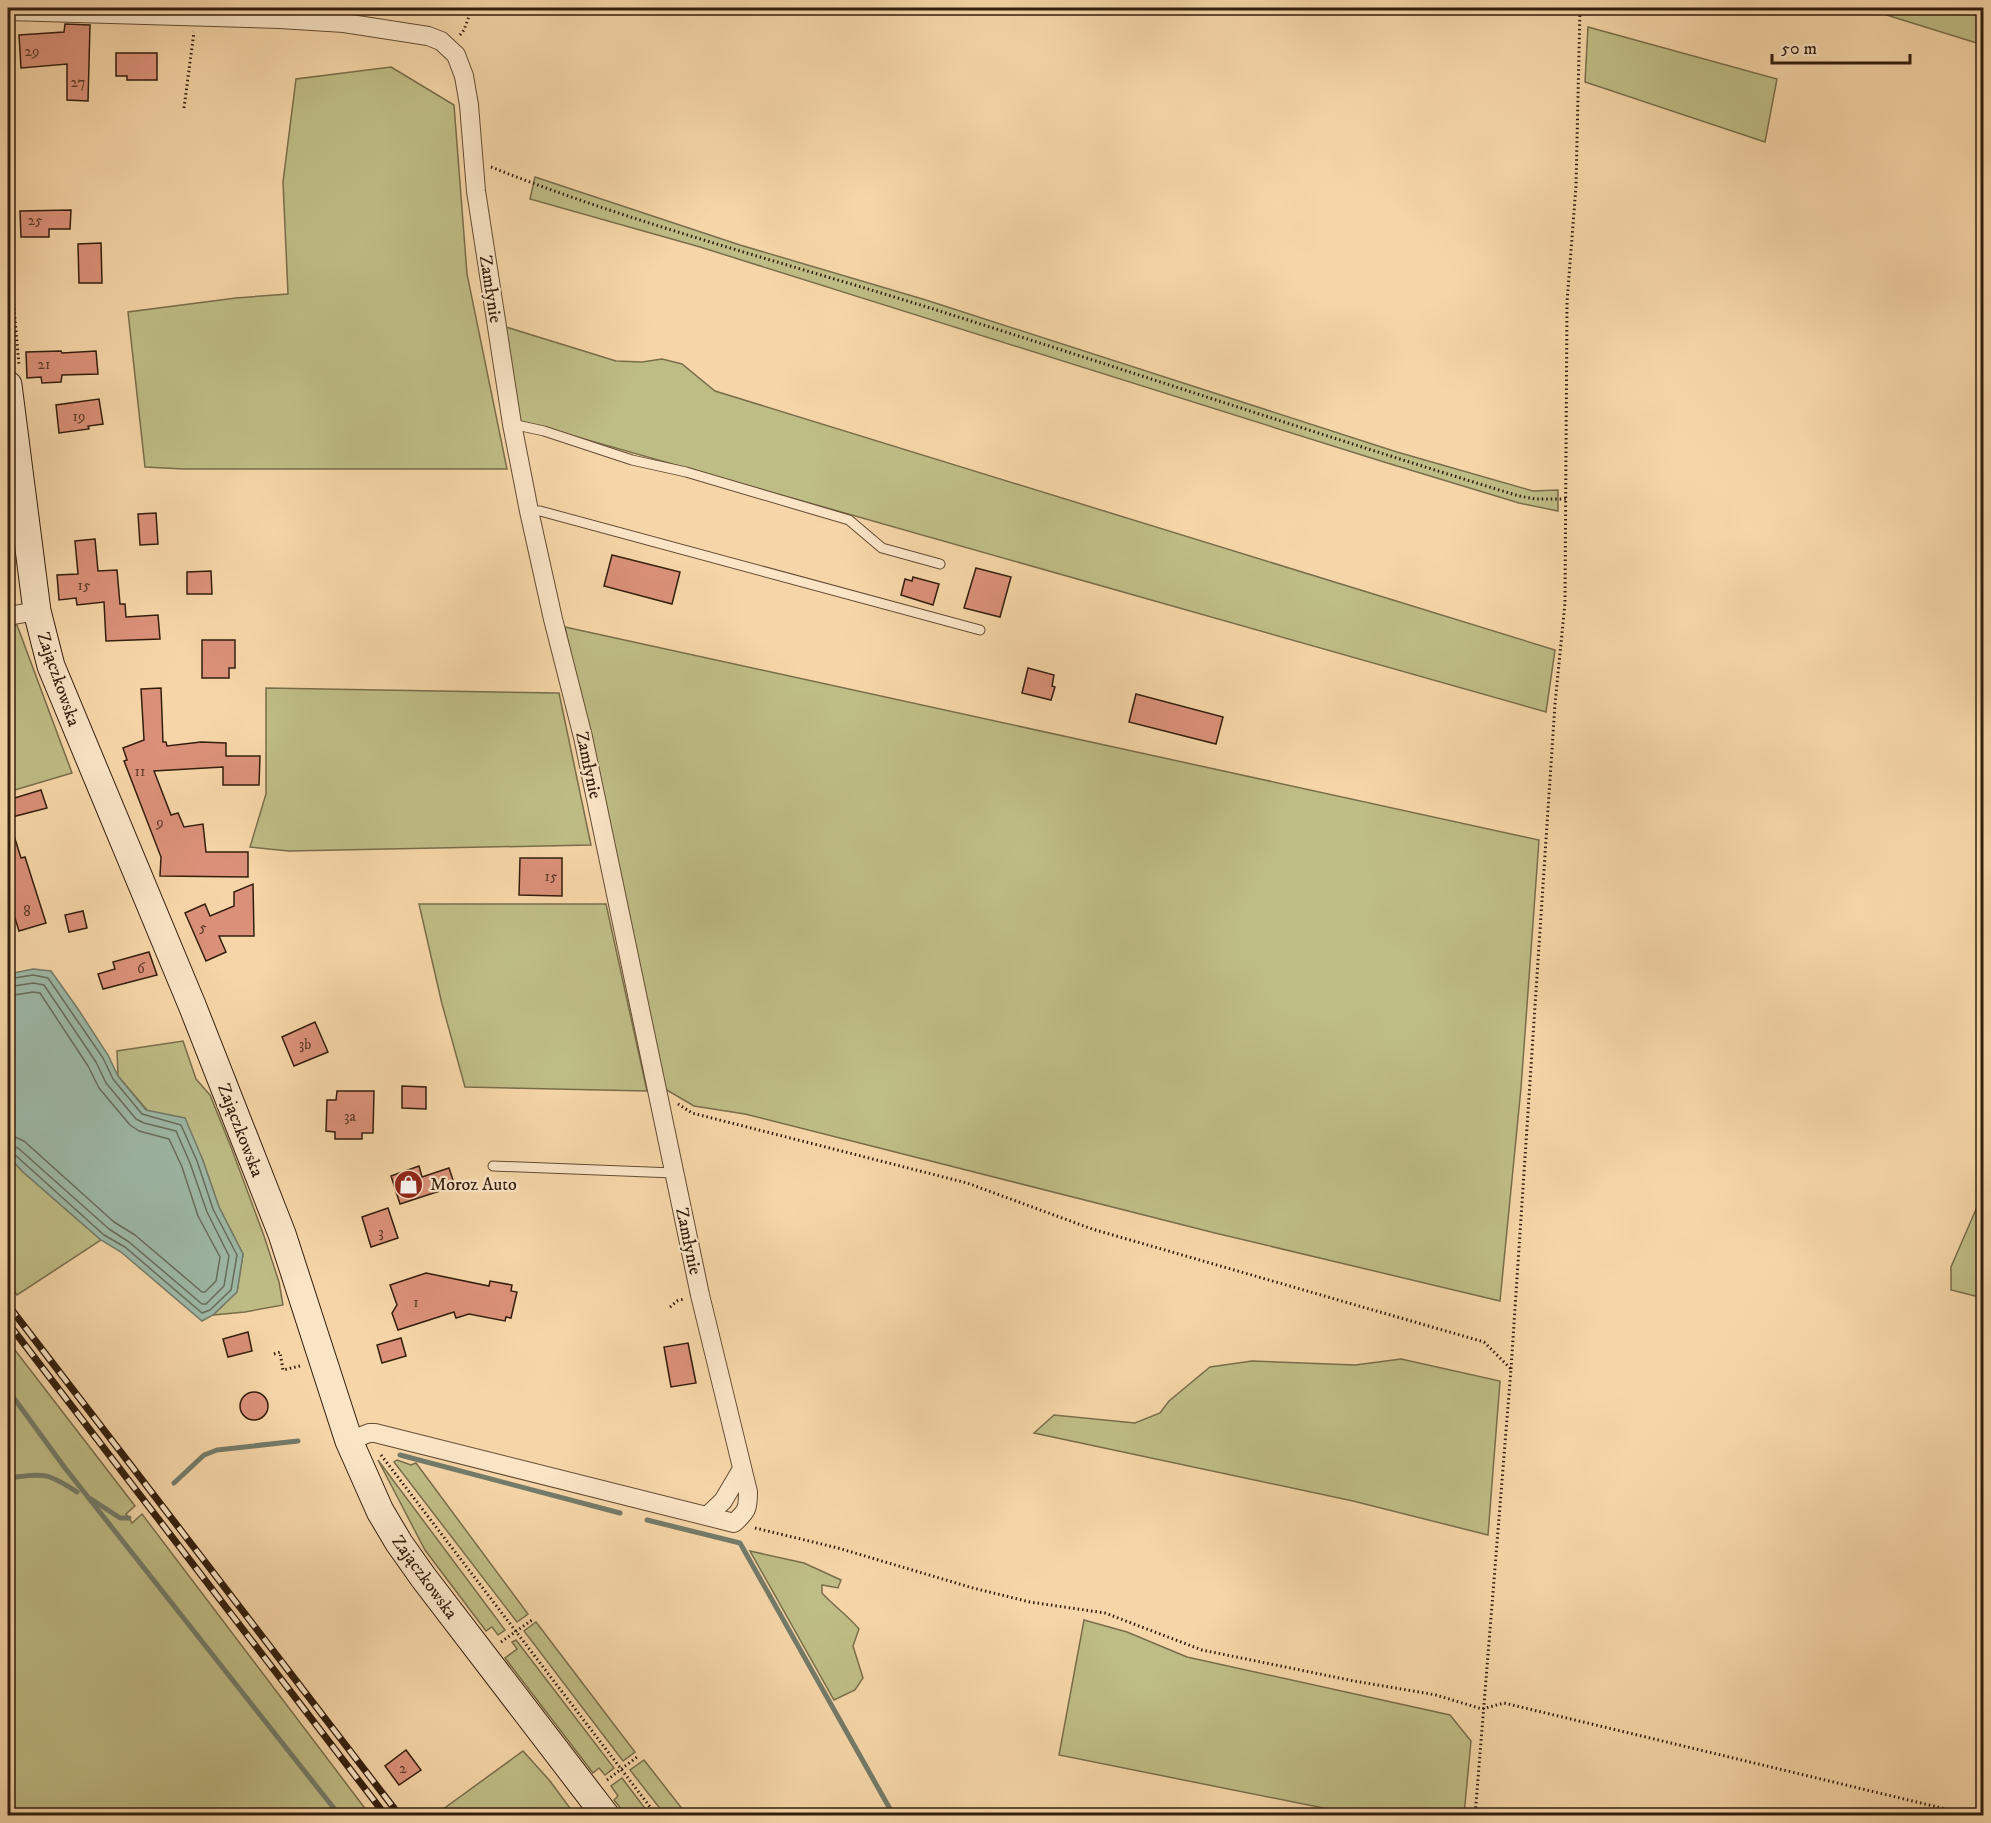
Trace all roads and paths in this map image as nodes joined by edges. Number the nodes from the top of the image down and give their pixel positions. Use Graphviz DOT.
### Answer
graph roads {
  1 [pos="472,8"];
  2 [pos="1580,8"];
  3 [pos="8,11"];
  4 [pos="196,16"];
  5 [pos="449,48"];
  6 [pos="184,108"];
  7 [pos="474,157"];
  8 [pos="8,241"];
  9 [pos="13,377"];
  10 [pos="512,424"];
  11 [pos="1566,500"];
  12 [pos="529,512"];
  13 [pos="940,564"];
  14 [pos="37,611"];
  15 [pos="8,616"];
  16 [pos="980,630"];
  17 [pos="658,1093"];
  18 [pos="493,1166"];
  19 [pos="674,1173"];
  20 [pos="274,1354"];
  21 [pos="300,1366"];
  22 [pos="1510,1369"];
  23 [pos="349,1441"];
  24 [pos="378,1451"];
  25 [pos="742,1469"];
  26 [pos="707,1516"];
  27 [pos="734,1522"];
  28 [pos="532,1620"];
  29 [pos="516,1631"];
  30 [pos="483,1655"];
  31 [pos="1482,1709"];
  32 [pos="637,1757"];
  33 [pos="622,1769"];
  34 [pos="589,1794"];
  35 [pos="606,1815"];
  36 [pos="657,1815"];
  37 [pos="1475,1815"];
  38 [pos="1975,1815"];
  1 -- 5 [label="path"];
  2 -- 11 [label="path"];
  3 -- 4 [label="street"];
  4 -- 5 [label="street"];
  4 -- 6 [label="path"];
  5 -- 7 [label="street, Zamłynie"];
  7 -- 10 [label="street, Zamłynie"];
  7 -- 11 [label="path"];
  8 -- 9 [label="path"];
  9 -- 14 [label="main road, Zajączkowska"];
  10 -- 12 [label="street, Zamłynie"];
  10 -- 13 [label="lane"];
  11 -- 22 [label="path"];
  12 -- 16 [label="lane"];
  12 -- 17 [label="street, Zamłynie"];
  14 -- 15 [label="street"];
  14 -- 23 [label="main road, Zajączkowska"];
  17 -- 19 [label="street, Zamłynie"];
  17 -- 22 [label="path"];
  18 -- 19 [label="lane"];
  19 -- 25 [label="street, Zamłynie"];
  20 -- 21 [label="path"];
  22 -- 31 [label="path"];
  23 -- 26 [label="street"];
  23 -- 30 [label="main road, Zajączkowska"];
  24 -- 29 [label="path"];
  25 -- 26 [label="street"];
  25 -- 27 [label="street, Zamłynie"];
  26 -- 27 [label="street"];
  27 -- 31 [label="path"];
  28 -- 29 [label="path"];
  29 -- 30 [label="path"];
  29 -- 33 [label="path"];
  30 -- 34 [label="main road, Zajączkowska"];
  31 -- 37 [label="path"];
  31 -- 38 [label="path"];
  32 -- 33 [label="path"];
  33 -- 34 [label="path"];
  33 -- 36 [label="path"];
  34 -- 35 [label="main road, Zajączkowska"];
}
